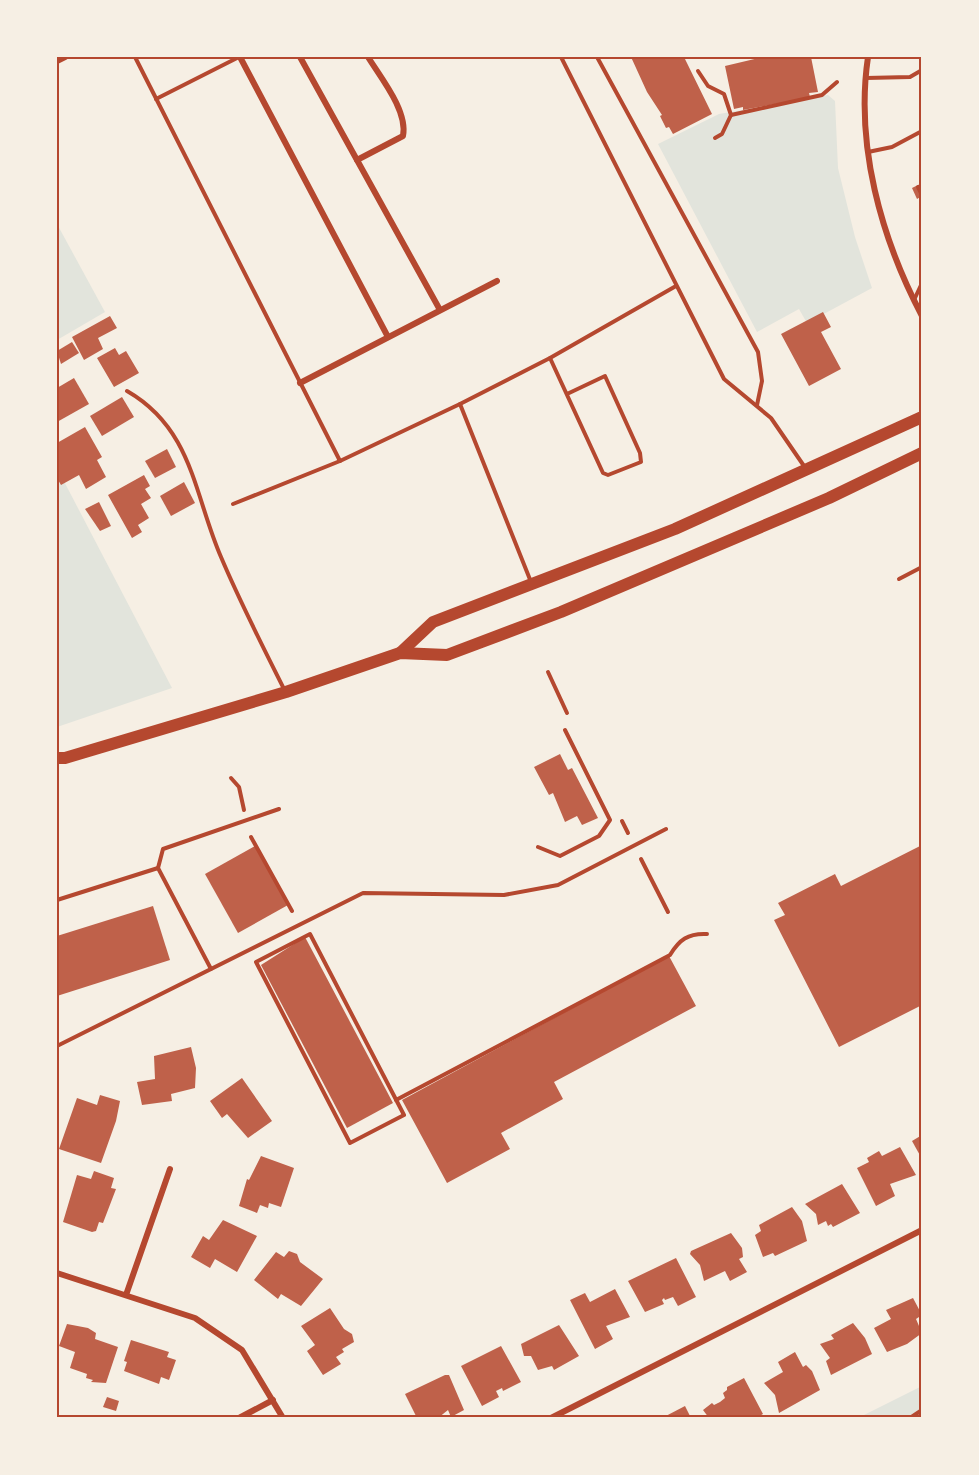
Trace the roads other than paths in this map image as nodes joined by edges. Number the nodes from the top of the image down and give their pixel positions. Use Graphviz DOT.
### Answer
graph roads {
  1 [pos="65,57"];
  2 [pos="135,57"];
  3 [pos="240,57"];
  4 [pos="300,57"];
  5 [pos="368,57"];
  6 [pos="561,57"];
  7 [pos="597,57"];
  8 [pos="868,57"];
  9 [pos="57,61"];
  10 [pos="922,70"];
  11 [pos="865,78"];
  12 [pos="156,99"];
  13 [pos="922,132"];
  14 [pos="867,152"];
  15 [pos="357,160"];
  16 [pos="497,281"];
  17 [pos="922,283"];
  18 [pos="676,286"];
  19 [pos="914,301"];
  20 [pos="440,310"];
  21 [pos="922,316"];
  22 [pos="388,337"];
  23 [pos="550,358"];
  24 [pos="300,382"];
  25 [pos="127,391"];
  26 [pos="567,394"];
  27 [pos="460,404"];
  28 [pos="757,405"];
  29 [pos="922,417"];
  30 [pos="922,453"];
  31 [pos="340,461"];
  32 [pos="807,469"];
  33 [pos="232,504"];
  34 [pos="922,567"];
  35 [pos="899,579"];
  36 [pos="533,585"];
  37 [pos="400,653"];
  38 [pos="286,692"];
  39 [pos="565,730"];
  40 [pos="60,760"];
  41 [pos="279,809"];
  42 [pos="666,829"];
  43 [pos="538,847"];
  44 [pos="158,868"];
  45 [pos="57,900"];
  46 [pos="211,969"];
  47 [pos="57,1046"];
  48 [pos="170,1169"];
  49 [pos="922,1230"];
  50 [pos="57,1273"];
  51 [pos="126,1295"];
  52 [pos="273,1400"];
  53 [pos="239,1418"];
  54 [pos="283,1418"];
  55 [pos="551,1418"];
  1 -- 9 [label="street"];
  2 -- 12 [label="lane"];
  3 -- 12 [label="lane"];
  3 -- 22 [label="street"];
  4 -- 15 [label="street"];
  5 -- 15 [label="street"];
  6 -- 18 [label="lane"];
  7 -- 28 [label="lane"];
  8 -- 11 [label="street"];
  10 -- 11 [label="lane"];
  11 -- 14 [label="street"];
  12 -- 24 [label="lane"];
  13 -- 14 [label="lane"];
  14 -- 19 [label="street"];
  15 -- 20 [label="street"];
  16 -- 20 [label="street"];
  17 -- 19 [label="lane"];
  18 -- 23 [label="lane"];
  18 -- 28 [label="lane"];
  19 -- 21 [label="street"];
  20 -- 22 [label="street"];
  22 -- 24 [label="street"];
  23 -- 26 [label="lane"];
  23 -- 27 [label="lane"];
  24 -- 31 [label="lane"];
  25 -- 38 [label="lane"];
  26 -- 26 [label="lane"];
  27 -- 31 [label="lane"];
  27 -- 36 [label="lane"];
  28 -- 32 [label="lane"];
  29 -- 32 [label="main road"];
  30 -- 37 [label="main road"];
  31 -- 33 [label="lane"];
  32 -- 36 [label="main road"];
  34 -- 35 [label="lane"];
  36 -- 37 [label="main road"];
  37 -- 38 [label="main road"];
  38 -- 40 [label="main road"];
  39 -- 43 [label="lane"];
  41 -- 44 [label="lane"];
  42 -- 46 [label="lane"];
  44 -- 45 [label="lane"];
  44 -- 46 [label="lane"];
  46 -- 47 [label="lane"];
  48 -- 51 [label="street"];
  49 -- 55 [label="street"];
  50 -- 51 [label="street"];
  51 -- 52 [label="street"];
  52 -- 53 [label="street"];
  52 -- 54 [label="street"];
}
